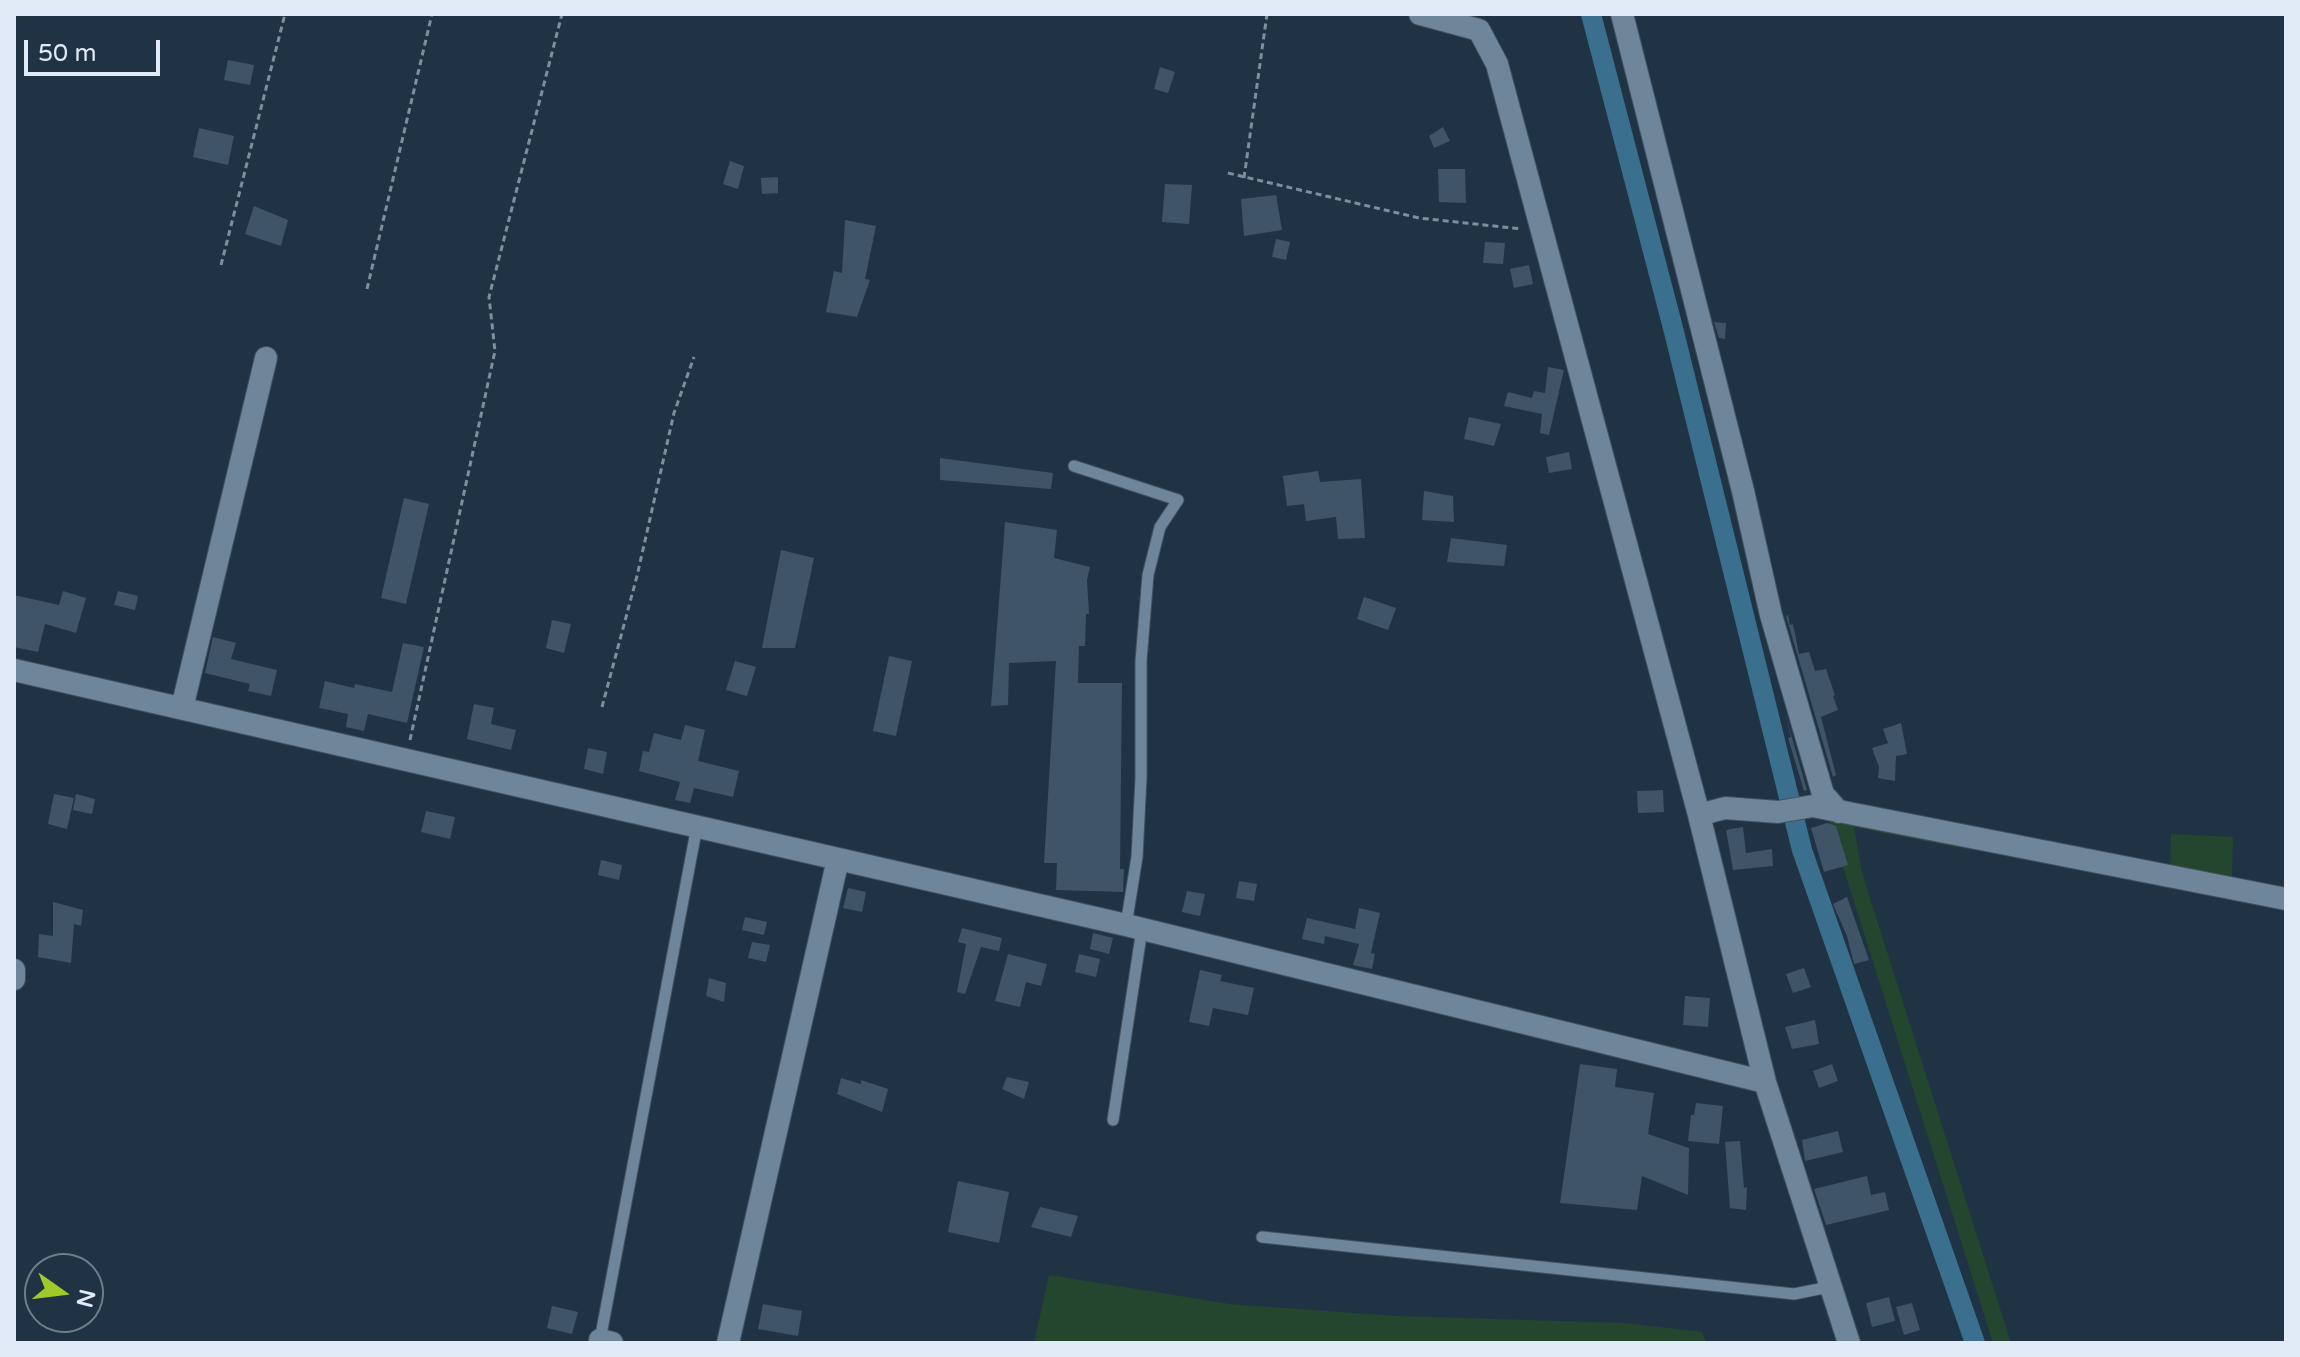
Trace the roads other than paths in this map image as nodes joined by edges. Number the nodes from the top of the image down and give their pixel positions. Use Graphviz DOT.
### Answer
graph roads {
  1 [pos="1420,14"];
  2 [pos="1622,14"];
  3 [pos="266,358"];
  4 [pos="1074,466"];
  5 [pos="14,670"];
  6 [pos="182,708"];
  7 [pos="1839,812"];
  8 [pos="1699,815"];
  9 [pos="697,826"];
  10 [pos="838,859"];
  11 [pos="2286,899"];
  12 [pos="1134,927"];
  13 [pos="14,970"];
  14 [pos="14,979"];
  15 [pos="1765,1082"];
  16 [pos="1113,1120"];
  17 [pos="1262,1237"];
  18 [pos="1829,1287"];
  19 [pos="606,1341"];
  20 [pos="728,1343"];
  21 [pos="1849,1343"];
  1 -- 8 [label="street"];
  2 -- 7 [label="street"];
  3 -- 6 [label="street"];
  4 -- 12 [label="lane"];
  5 -- 6 [label="street"];
  6 -- 9 [label="street"];
  7 -- 8 [label="street"];
  7 -- 11 [label="street"];
  8 -- 15 [label="street"];
  9 -- 10 [label="street"];
  9 -- 19 [label="lane"];
  10 -- 12 [label="street"];
  10 -- 20 [label="street"];
  12 -- 15 [label="street"];
  12 -- 16 [label="lane"];
  13 -- 14 [label="street"];
  15 -- 18 [label="street"];
  17 -- 18 [label="lane"];
  18 -- 21 [label="street"];
}
